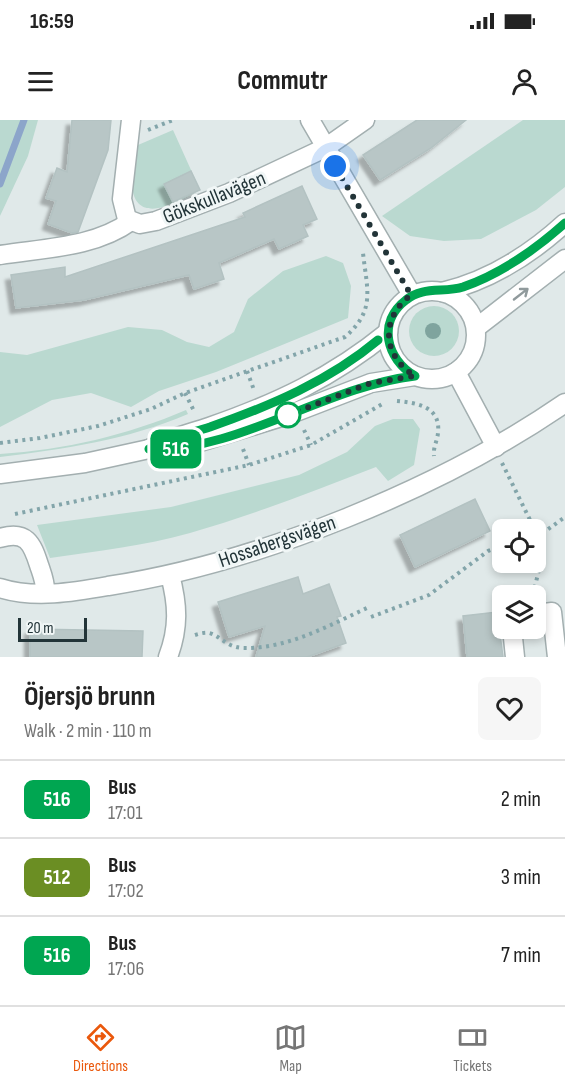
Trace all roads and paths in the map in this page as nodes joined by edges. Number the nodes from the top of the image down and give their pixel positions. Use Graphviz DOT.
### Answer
graph roads {
  1 [pos="131,120"];
  2 [pos="310,120"];
  3 [pos="365,120"];
  4 [pos="325,148"];
  5 [pos="130,222"];
  6 [pos="565,223"];
  7 [pos="376,237"];
  8 [pos="0,255"];
  9 [pos="565,259"];
  10 [pos="442,292"];
  11 [pos="411,295"];
  12 [pos="476,328"];
  13 [pos="388,332"];
  14 [pos="247,371"];
  15 [pos="456,372"];
  16 [pos="415,376"];
  17 [pos="254,390"];
  18 [pos="185,393"];
  19 [pos="565,403"];
  20 [pos="195,412"];
  21 [pos="302,426"];
  22 [pos="0,443"];
  23 [pos="311,445"];
  24 [pos="243,448"];
  25 [pos="149,449"];
  26 [pos="499,455"];
  27 [pos="249,465"];
  28 [pos="0,474"];
  29 [pos="441,474"];
  30 [pos="10,515"];
  31 [pos="565,517"];
  32 [pos="530,519"];
  33 [pos="546,531"];
  34 [pos="0,538"];
  35 [pos="492,549"];
  36 [pos="170,575"];
  37 [pos="0,588"];
  38 [pos="45,593"];
  39 [pos="367,608"];
  40 [pos="546,613"];
  41 [pos="371,617"];
  42 [pos="176,636"];
  43 [pos="513,639"];
  44 [pos="168,657"];
  45 [pos="515,657"];
  46 [pos="557,657"];
  1 -- 5 [label="street"];
  2 -- 4 [label="street"];
  3 -- 4 [label="street, Gökskullavägen"];
  4 -- 5 [label="street, Gökskullavägen"];
  4 -- 7 [label="street"];
  5 -- 8 [label="street"];
  6 -- 10 [label="street"];
  7 -- 11 [label="street"];
  7 -- 14 [label="path"];
  12 -- 9 [label="street, one-way"];
  10 -- 11 [label="street"];
  10 -- 12 [label="street"];
  11 -- 13 [label="street"];
  12 -- 15 [label="street"];
  13 -- 16 [label="street"];
  13 -- 25 [label="street"];
  14 -- 17 [label="path"];
  14 -- 18 [label="path"];
  15 -- 16 [label="street"];
  15 -- 26 [label="street"];
  16 -- 25 [label="street"];
  18 -- 20 [label="path"];
  18 -- 22 [label="path"];
  19 -- 26 [label="street, Hossabergsvägen"];
  21 -- 23 [label="path"];
  23 -- 27 [label="path"];
  23 -- 29 [label="path"];
  24 -- 27 [label="path"];
  25 -- 28 [label="street"];
  26 -- 29 [label="street, Hossabergsvägen"];
  26 -- 32 [label="path"];
  27 -- 30 [label="path"];
  29 -- 36 [label="street, Hossabergsvägen"];
  31 -- 33 [label="path"];
  34 -- 38 [label="street"];
  35 -- 41 [label="path"];
  36 -- 38 [label="street, Hossabergsvägen"];
  36 -- 42 [label="street"];
  37 -- 38 [label="street, Hossabergsvägen"];
  39 -- 42 [label="path"];
  40 -- 46 [label="street"];
  42 -- 44 [label="street"];
  43 -- 45 [label="street"];
}
